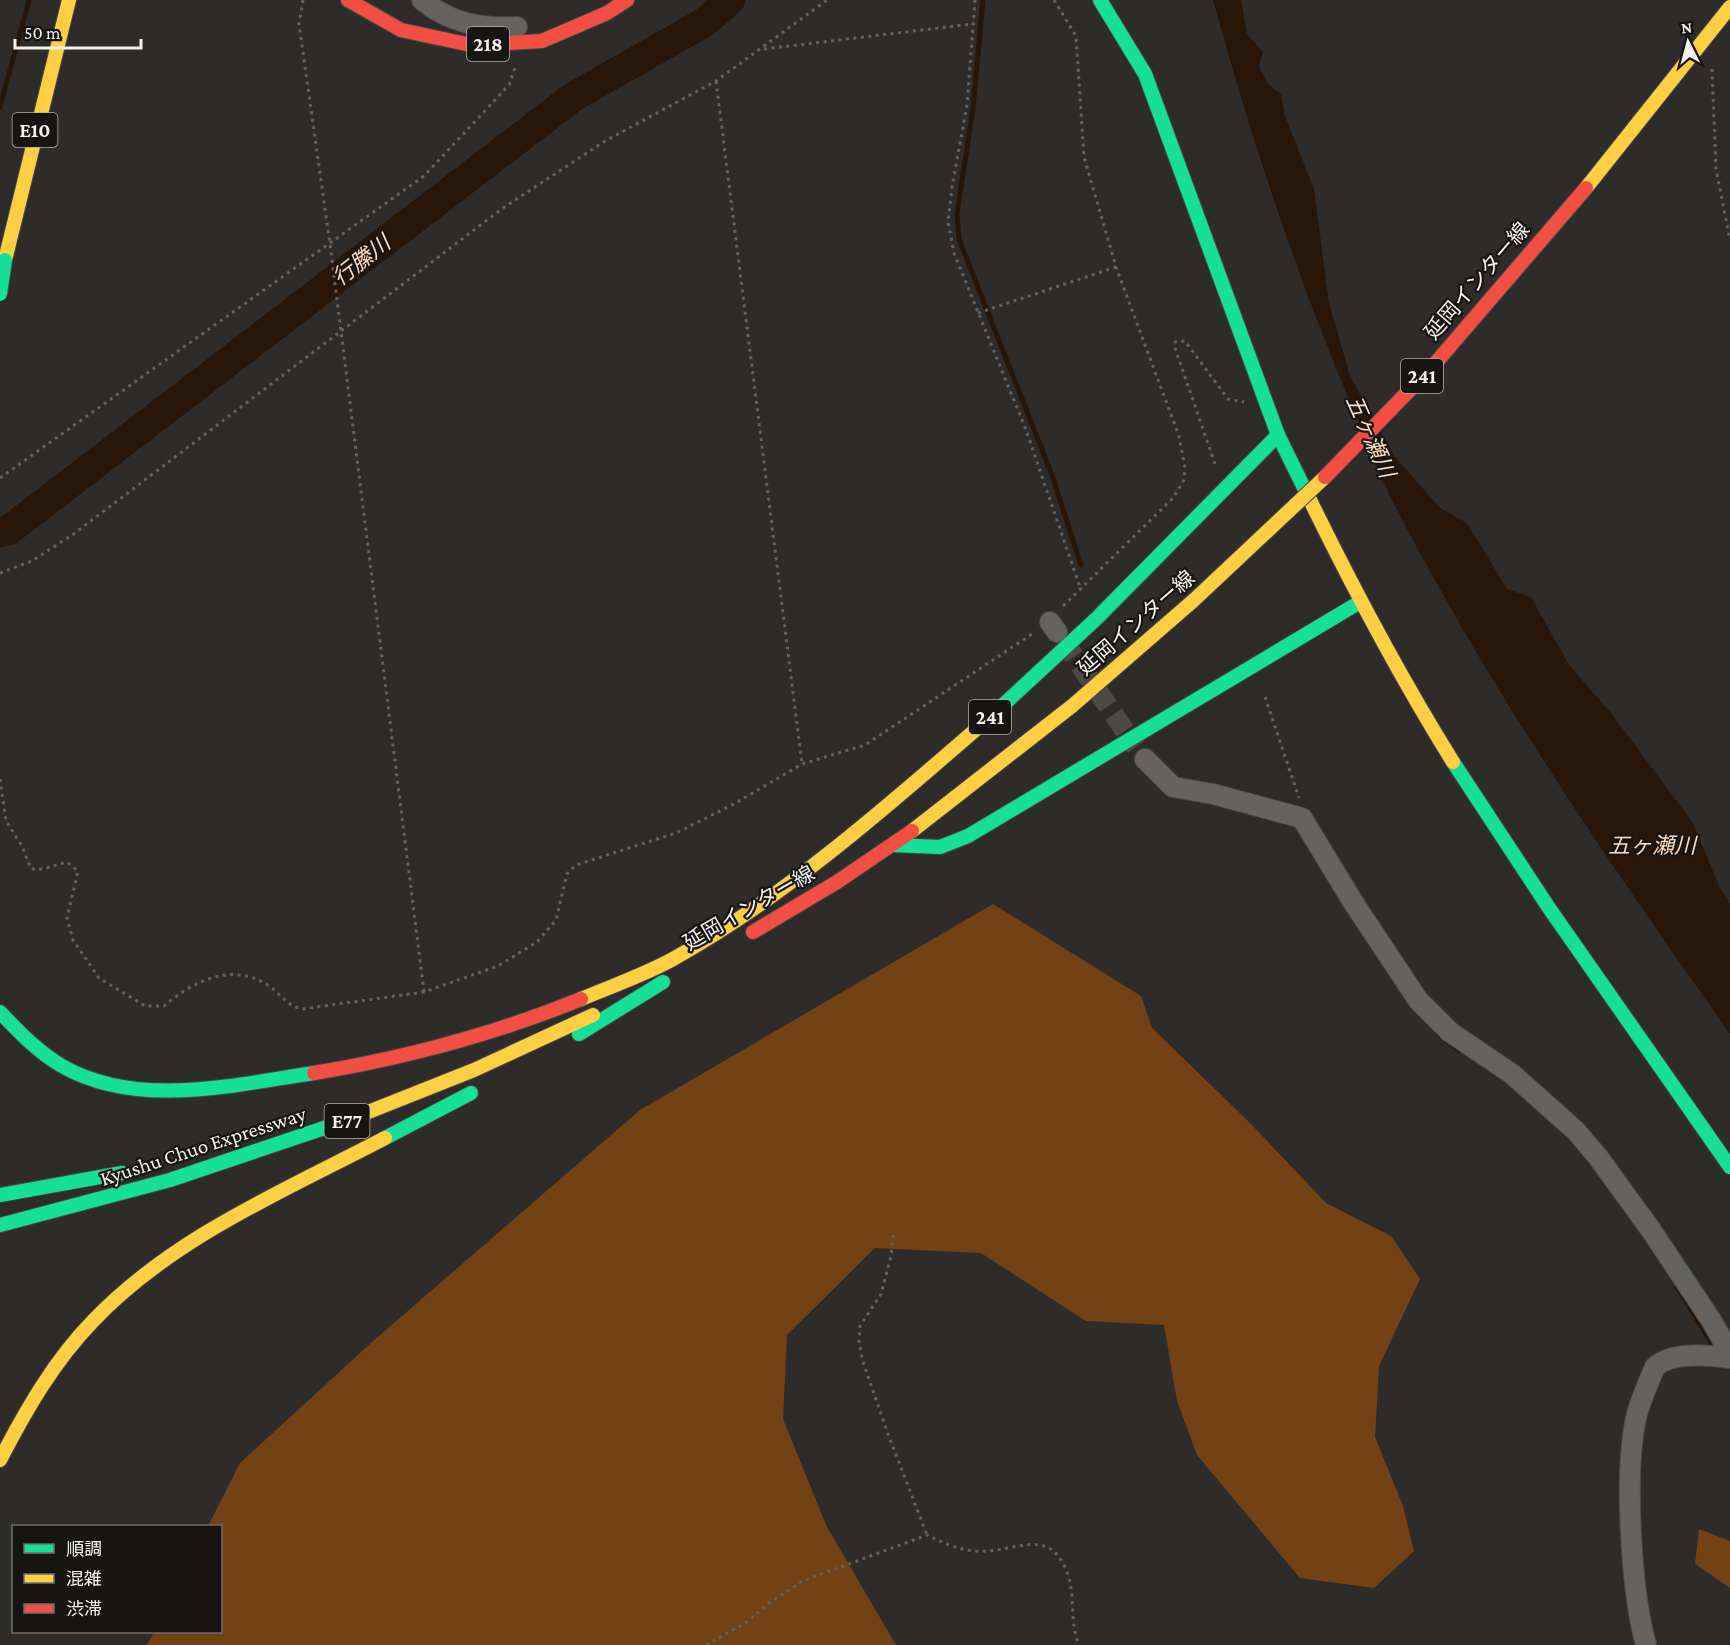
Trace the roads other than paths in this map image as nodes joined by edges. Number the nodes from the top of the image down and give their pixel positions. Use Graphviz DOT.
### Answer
graph roads {
  1 [pos="69,0"];
  2 [pos="348,0"];
  3 [pos="422,0"];
  4 [pos="593,0"];
  5 [pos="627,0"];
  6 [pos="1100,0"];
  7 [pos="1730,7"];
  8 [pos="4,260"];
  9 [pos="0,281"];
  10 [pos="0,294"];
  11 [pos="1278,435"];
  12 [pos="1360,602"];
  13 [pos="1072,706"];
  14 [pos="1145,759"];
  15 [pos="893,845"];
  16 [pos="737,941"];
  17 [pos="674,967"];
  18 [pos="0,1012"];
  19 [pos="491,1046"];
  20 [pos="546,1053"];
  21 [pos="487,1084"];
  22 [pos="1730,1167"];
  23 [pos="0,1195"];
  24 [pos="0,1208"];
  25 [pos="0,1225"];
  26 [pos="1730,1353"];
  27 [pos="1730,1358"];
  28 [pos="0,1460"];
  29 [pos="1646,1645"];
  1 -- 8 [label="main road, E10"];
  2 -- 5 [label="main road, 218"];
  3 -- 4 [label="street, 218"];
  6 -- 11 [label="main road"];
  7 -- 13 [label="main road, 延岡インター線 / 241, bridge"];
  8 -- 9 [label="main road, E10, bridge"];
  8 -- 10 [label="main road, bridge"];
  11 -- 12 [label="main road"];
  11 -- 17 [label="main road, 241"];
  12 -- 15 [label="main road"];
  12 -- 22 [label="main road"];
  13 -- 15 [label="main road, 延岡インター線 / 241"];
  13 -- 17 [label="main road, 延岡インター線 / 241"];
  14 -- 26 [label="street"];
  15 -- 16 [label="main road, 延岡インター線 / 241"];
  17 -- 18 [label="main road"];
  17 -- 19 [label="main road"];
  17 -- 20 [label="main road"];
  17 -- 25 [label="main road, Kyushu Chuo Expressway / E77"];
  21 -- 28 [label="main road"];
  23 -- 24 [label="main road, Kyushu Chuo Expressway"];
  27 -- 29 [label="street"];
}
